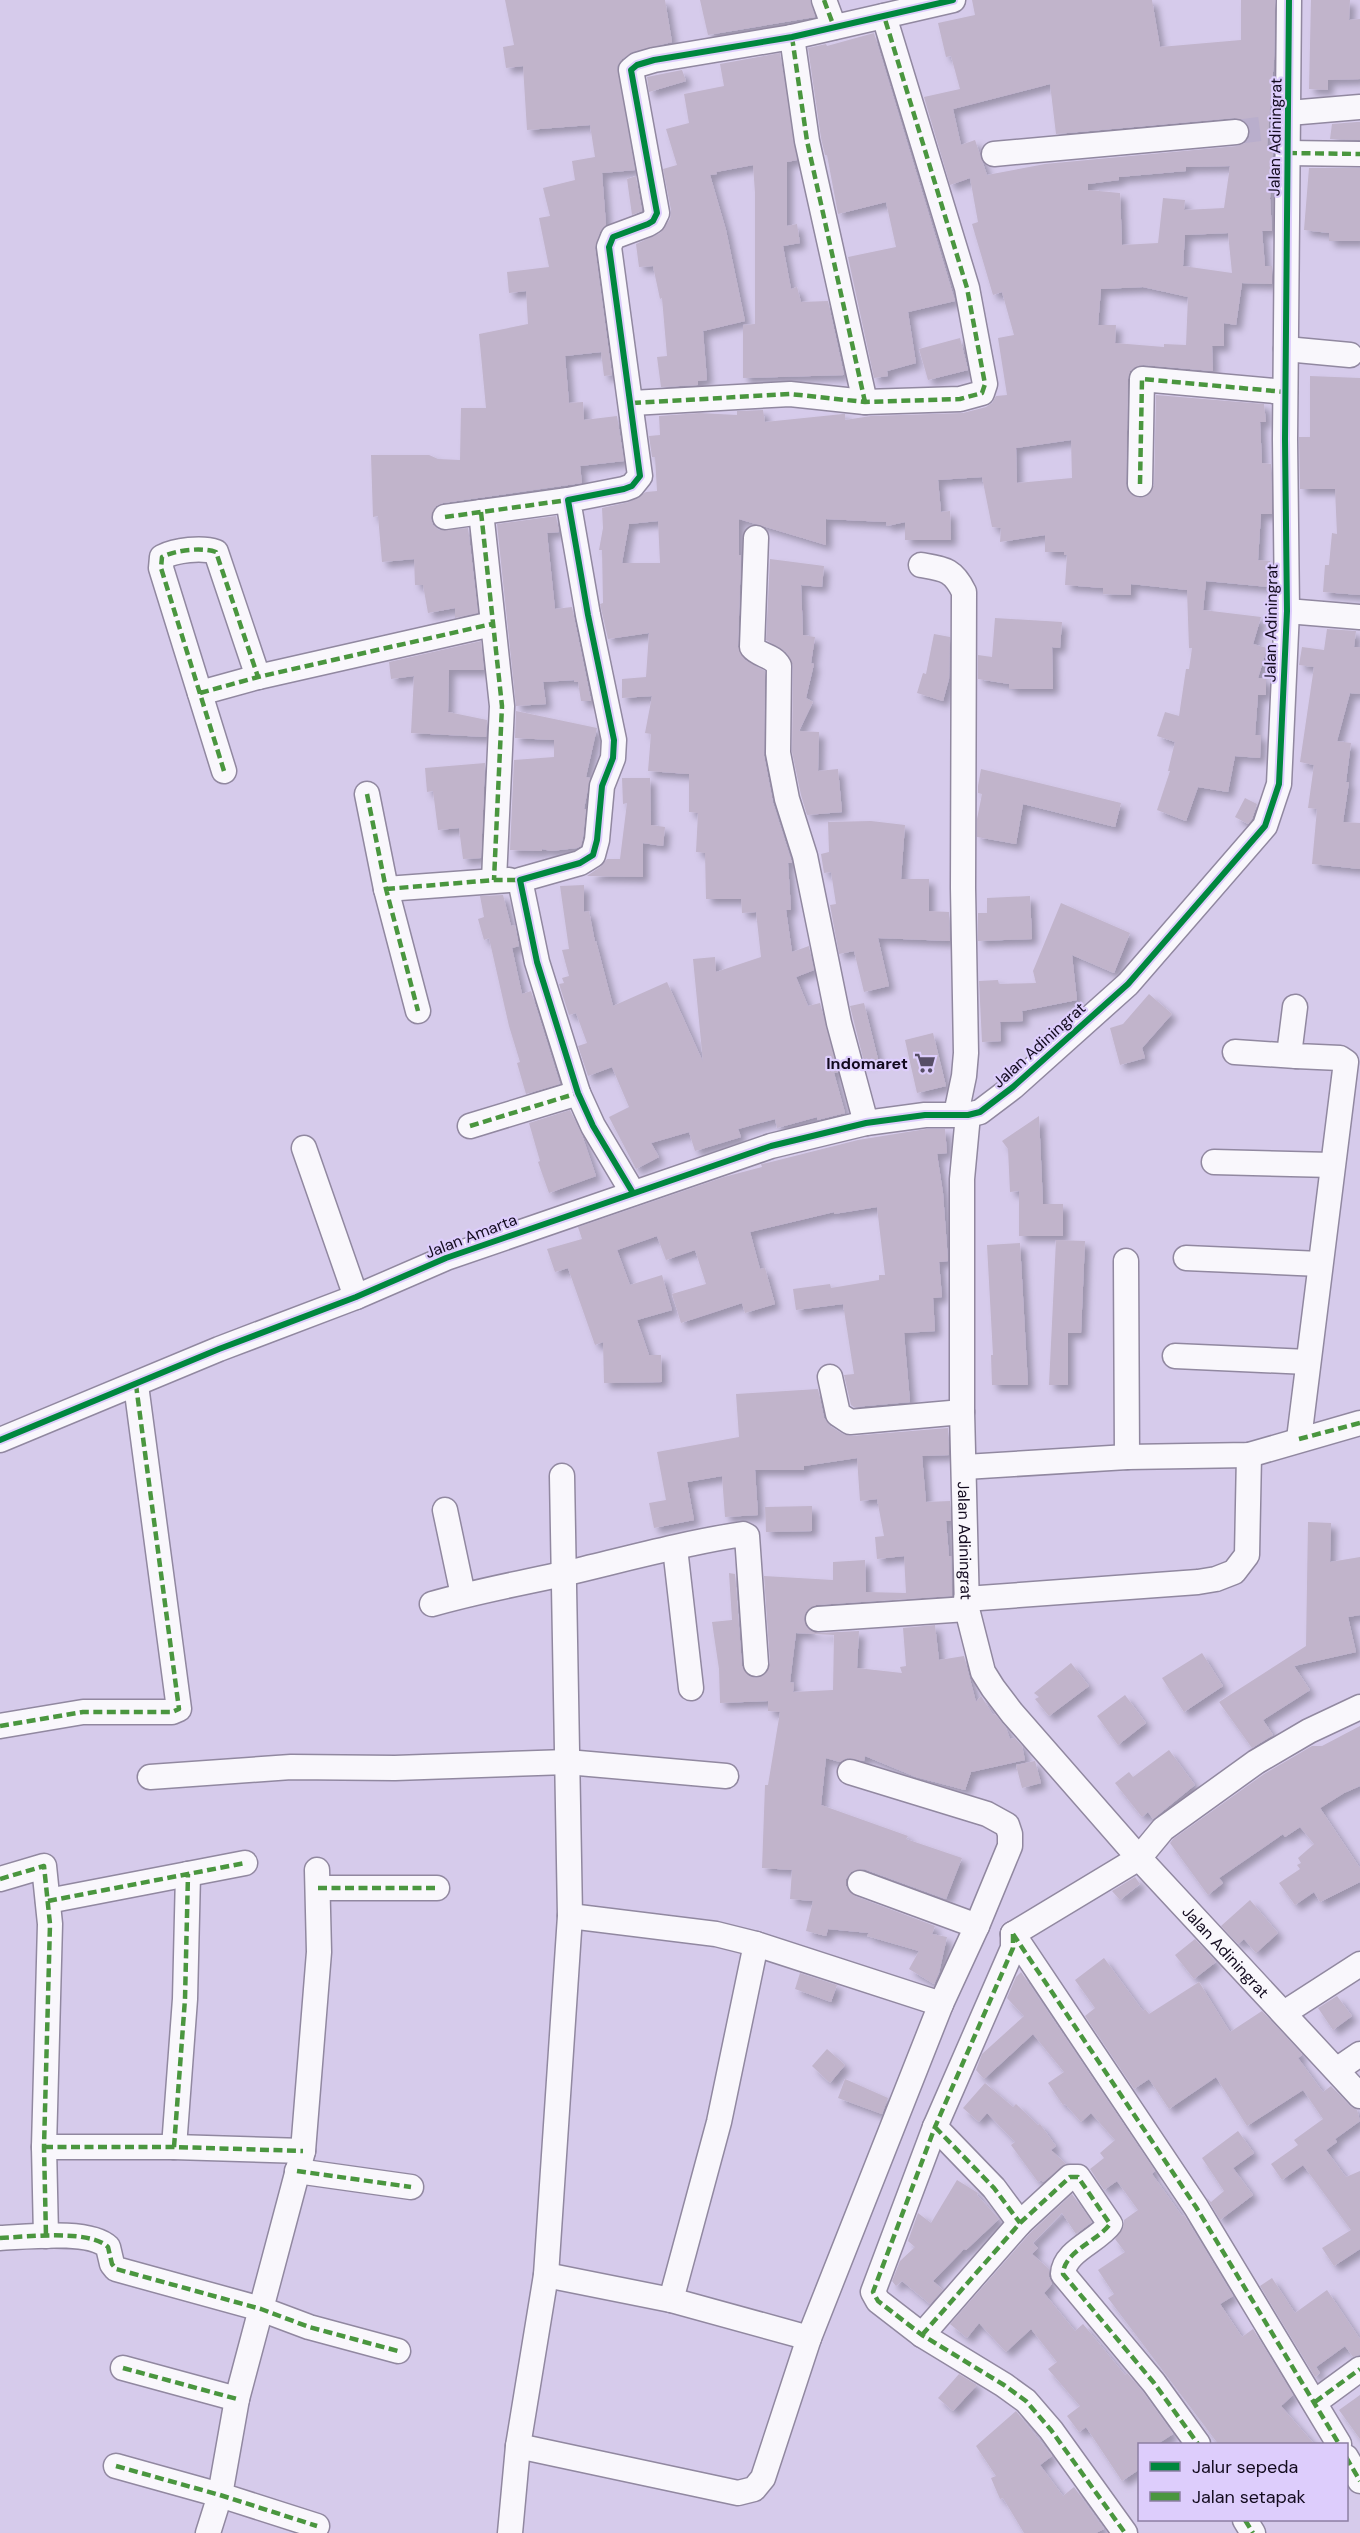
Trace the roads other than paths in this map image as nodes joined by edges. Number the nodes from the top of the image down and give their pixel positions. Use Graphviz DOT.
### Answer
graph roads {
  1 [pos="824,0"];
  2 [pos="953,0"];
  3 [pos="1289,0"];
  4 [pos="884,16"];
  5 [pos="834,27"];
  6 [pos="792,37"];
  7 [pos="1360,106"];
  8 [pos="1282,122"];
  9 [pos="1236,132"];
  10 [pos="1288,153"];
  11 [pos="994,154"];
  12 [pos="1360,154"];
  13 [pos="1286,349"];
  14 [pos="1350,355"];
  15 [pos="1286,392"];
  16 [pos="865,402"];
  17 [pos="632,403"];
  18 [pos="1140,484"];
  19 [pos="568,500"];
  20 [pos="481,512"];
  21 [pos="445,517"];
  22 [pos="756,538"];
  23 [pos="921,565"];
  24 [pos="1287,611"];
  25 [pos="1360,617"];
  26 [pos="492,624"];
  27 [pos="258,677"];
  28 [pos="200,693"];
  29 [pos="224,771"];
  30 [pos="367,794"];
  31 [pos="494,880"];
  32 [pos="520,880"];
  33 [pos="386,889"];
  34 [pos="1295,1007"];
  35 [pos="418,1011"];
  36 [pos="1235,1052"];
  37 [pos="1296,1056"];
  38 [pos="578,1093"];
  39 [pos="962,1115"];
  40 [pos="866,1123"];
  41 [pos="470,1126"];
  42 [pos="304,1148"];
  43 [pos="1214,1162"];
  44 [pos="1332,1165"];
  45 [pos="633,1193"];
  46 [pos="1186,1258"];
  47 [pos="1126,1261"];
  48 [pos="1320,1264"];
  49 [pos="356,1297"];
  50 [pos="1175,1356"];
  51 [pos="1308,1362"];
  52 [pos="830,1377"];
  53 [pos="136,1385"];
  54 [pos="962,1412"];
  55 [pos="1360,1423"];
  56 [pos="1299,1439"];
  57 [pos="0,1440"];
  58 [pos="1249,1455"];
  59 [pos="1127,1457"];
  60 [pos="964,1467"];
  61 [pos="562,1476"];
  62 [pos="445,1510"];
  63 [pos="675,1548"];
  64 [pos="565,1573"];
  65 [pos="463,1595"];
  66 [pos="432,1604"];
  67 [pos="967,1604"];
  68 [pos="818,1619"];
  69 [pos="756,1664"];
  70 [pos="691,1688"];
  71 [pos="1360,1707"];
  72 [pos="0,1726"];
  73 [pos="567,1762"];
  74 [pos="850,1772"];
  75 [pos="726,1776"];
  76 [pos="150,1777"];
  77 [pos="1139,1858"];
  78 [pos="245,1863"];
  79 [pos="188,1874"];
  80 [pos="0,1879"];
  81 [pos="860,1883"];
  82 [pos="437,1888"];
  83 [pos="48,1901"];
  84 [pos="570,1916"];
  85 [pos="978,1926"];
  86 [pos="1013,1934"];
  87 [pos="756,1944"];
  88 [pos="1360,1964"];
  89 [pos="941,2004"];
  90 [pos="1284,2013"];
  91 [pos="1360,2054"];
  92 [pos="1338,2069"];
  93 [pos="1360,2096"];
  94 [pos="935,2127"];
  95 [pos="44,2147"];
  96 [pos="174,2147"];
  97 [pos="300,2161"];
  98 [pos="411,2187"];
  99 [pos="1020,2223"];
  100 [pos="46,2236"];
  101 [pos="0,2238"];
  102 [pos="546,2275"];
  103 [pos="671,2300"];
  104 [pos="261,2309"];
  105 [pos="922,2335"];
  106 [pos="808,2338"];
  107 [pos="398,2351"];
  108 [pos="123,2368"];
  109 [pos="1360,2369"];
  110 [pos="237,2398"];
  111 [pos="1315,2402"];
  112 [pos="1196,2443"];
  113 [pos="1339,2443"];
  114 [pos="518,2446"];
  115 [pos="1348,2459"];
  116 [pos="116,2466"];
  117 [pos="1360,2481"];
  118 [pos="220,2495"];
  119 [pos="316,2526"];
  120 [pos="208,2533"];
  121 [pos="510,2533"];
  122 [pos="1125,2533"];
  1 -- 5 [label="street"];
  2 -- 4 [label="street"];
  3 -- 8 [label="street, Jalan Adiningrat"];
  4 -- 5 [label="street"];
  4 -- 16 [label="street"];
  5 -- 6 [label="street"];
  6 -- 16 [label="street"];
  6 -- 17 [label="street"];
  7 -- 8 [label="street"];
  8 -- 10 [label="street, Jalan Adiningrat"];
  9 -- 11 [label="street"];
  10 -- 12 [label="street"];
  10 -- 13 [label="street, Jalan Adiningrat"];
  13 -- 14 [label="street"];
  13 -- 15 [label="street, Jalan Adiningrat"];
  15 -- 18 [label="street"];
  15 -- 24 [label="street, Jalan Adiningrat"];
  16 -- 17 [label="street"];
  17 -- 19 [label="street"];
  19 -- 20 [label="street"];
  19 -- 32 [label="street"];
  20 -- 21 [label="street"];
  20 -- 26 [label="street"];
  22 -- 40 [label="street"];
  23 -- 39 [label="street"];
  24 -- 25 [label="street"];
  24 -- 39 [label="street, Jalan Adiningrat"];
  26 -- 27 [label="street"];
  26 -- 31 [label="street"];
  27 -- 28 [label="street"];
  27 -- 28 [label="street"];
  28 -- 29 [label="street"];
  30 -- 33 [label="street"];
  31 -- 32 [label="street"];
  31 -- 33 [label="street"];
  32 -- 38 [label="street"];
  33 -- 35 [label="street"];
  34 -- 37 [label="street"];
  36 -- 37 [label="street"];
  37 -- 44 [label="street"];
  38 -- 41 [label="street"];
  38 -- 45 [label="street"];
  39 -- 40 [label="street, Jalan Amarta"];
  39 -- 54 [label="street, Jalan Adiningrat"];
  40 -- 45 [label="street, Jalan Amarta"];
  42 -- 49 [label="street"];
  43 -- 44 [label="street"];
  44 -- 48 [label="street"];
  45 -- 49 [label="street, Jalan Amarta"];
  46 -- 48 [label="street"];
  47 -- 59 [label="street"];
  48 -- 51 [label="street"];
  49 -- 53 [label="street, Jalan Amarta"];
  50 -- 51 [label="street"];
  51 -- 56 [label="street"];
  52 -- 54 [label="street"];
  53 -- 57 [label="street, Jalan Amarta"];
  53 -- 72 [label="street"];
  54 -- 60 [label="street, Jalan Adiningrat"];
  55 -- 56 [label="street"];
  56 -- 58 [label="street"];
  58 -- 59 [label="street"];
  58 -- 67 [label="street"];
  59 -- 60 [label="street"];
  60 -- 67 [label="street, Jalan Adiningrat"];
  61 -- 64 [label="street"];
  62 -- 65 [label="street"];
  63 -- 64 [label="street"];
  63 -- 69 [label="street"];
  63 -- 70 [label="street"];
  64 -- 65 [label="street"];
  64 -- 73 [label="street"];
  65 -- 66 [label="street"];
  67 -- 68 [label="street"];
  67 -- 77 [label="street, Jalan Adiningrat"];
  71 -- 77 [label="street"];
  73 -- 75 [label="street"];
  73 -- 76 [label="street"];
  73 -- 84 [label="street"];
  74 -- 85 [label="street"];
  77 -- 86 [label="street"];
  77 -- 90 [label="street, Jalan Adiningrat"];
  78 -- 79 [label="street"];
  79 -- 83 [label="street"];
  79 -- 96 [label="street"];
  80 -- 83 [label="street"];
  81 -- 85 [label="street"];
  82 -- 97 [label="street"];
  83 -- 95 [label="street"];
  84 -- 87 [label="street"];
  84 -- 102 [label="street"];
  85 -- 89 [label="street"];
  86 -- 94 [label="street"];
  86 -- 111 [label="street"];
  87 -- 89 [label="street"];
  87 -- 103 [label="street"];
  88 -- 90 [label="street"];
  89 -- 106 [label="street"];
  90 -- 92 [label="street, Jalan Adiningrat"];
  91 -- 92 [label="street"];
  92 -- 93 [label="street, Jalan Adiningrat"];
  94 -- 99 [label="street"];
  94 -- 105 [label="street"];
  95 -- 96 [label="street"];
  95 -- 100 [label="street"];
  96 -- 97 [label="street"];
  97 -- 98 [label="street"];
  97 -- 104 [label="street"];
  99 -- 105 [label="street"];
  99 -- 112 [label="street"];
  100 -- 101 [label="street"];
  100 -- 104 [label="street"];
  102 -- 103 [label="street"];
  102 -- 114 [label="street"];
  103 -- 106 [label="street"];
  104 -- 107 [label="street"];
  104 -- 110 [label="street"];
  105 -- 122 [label="street"];
  106 -- 114 [label="street"];
  108 -- 110 [label="street"];
  109 -- 111 [label="street"];
  110 -- 118 [label="street"];
  111 -- 113 [label="street"];
  114 -- 121 [label="street"];
  115 -- 117 [label="street"];
  116 -- 118 [label="street"];
  118 -- 119 [label="street"];
  118 -- 120 [label="street"];
}
